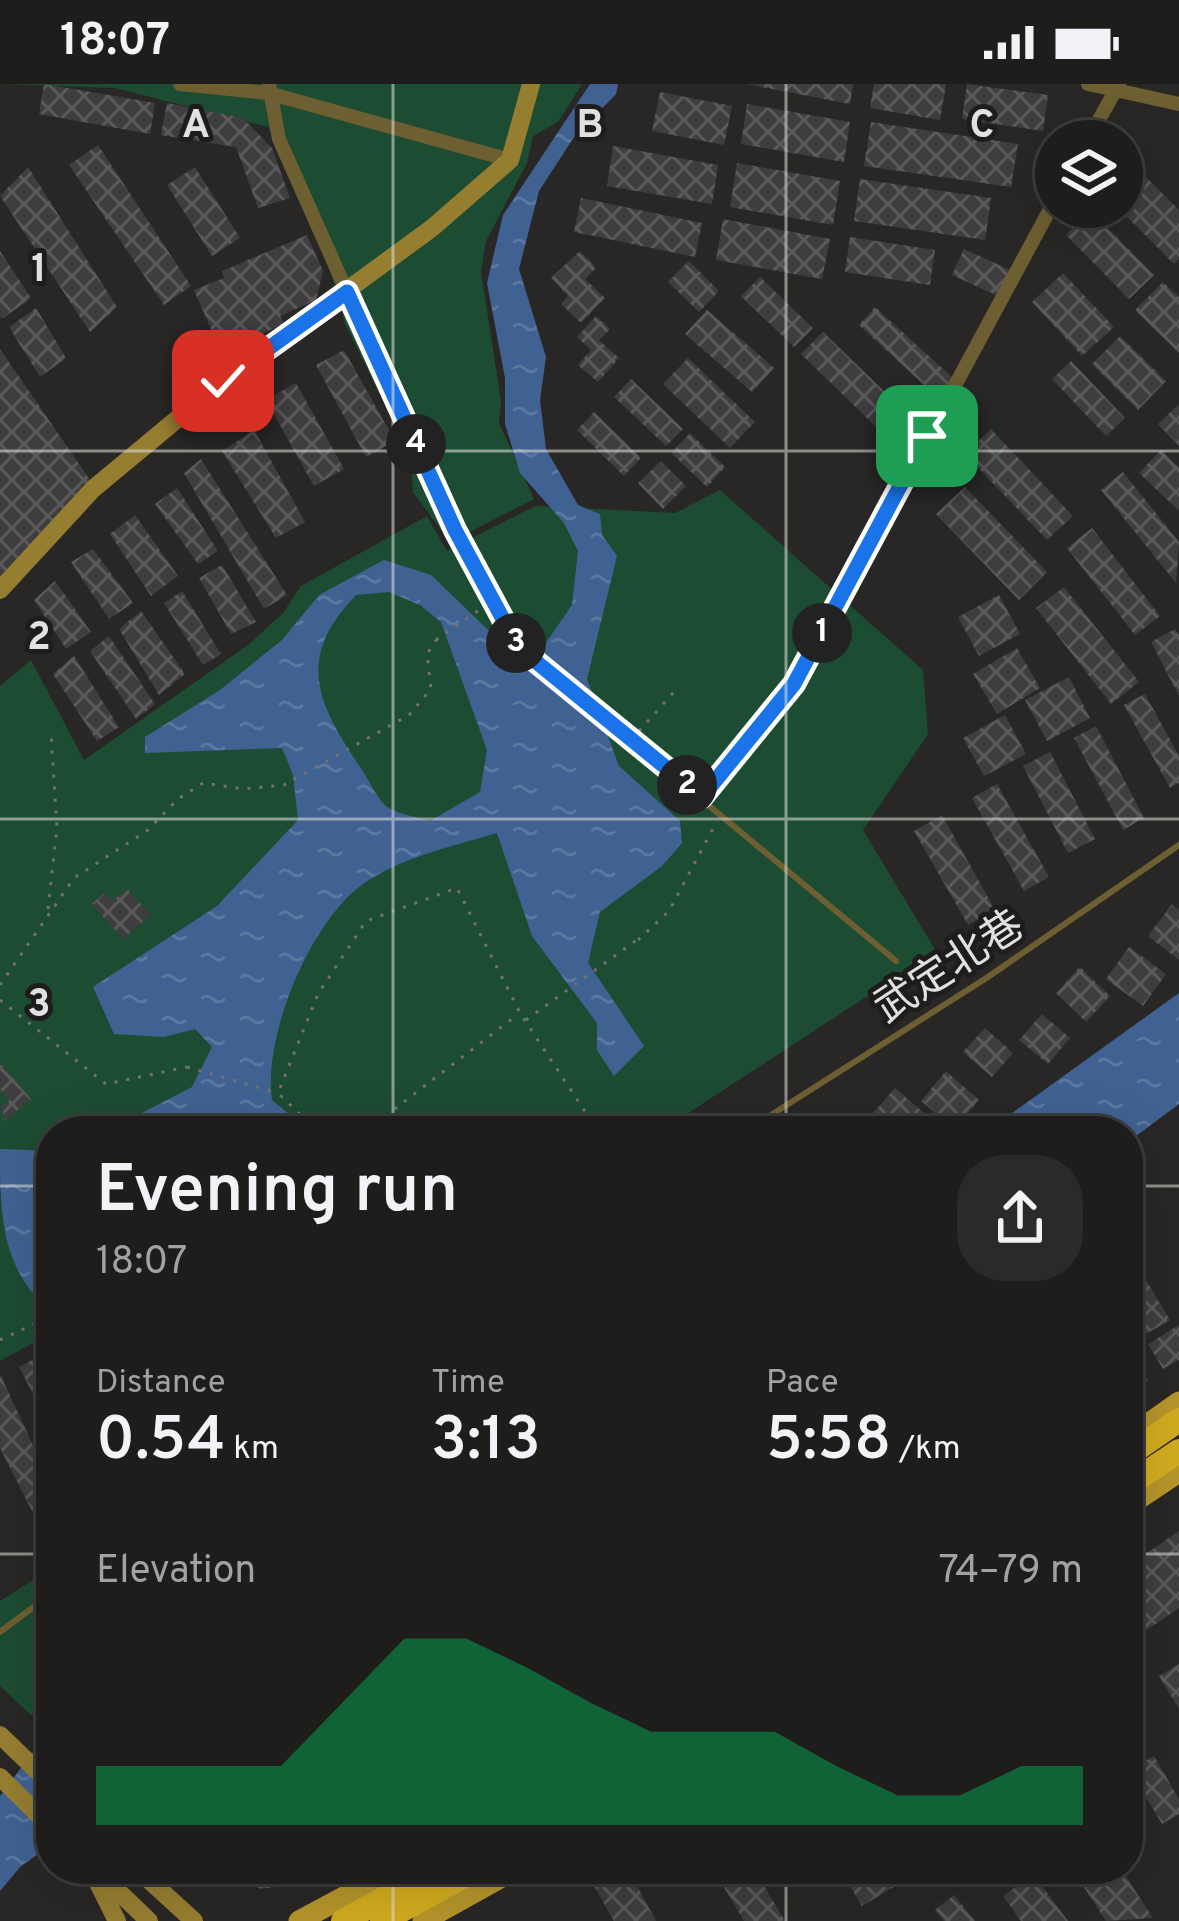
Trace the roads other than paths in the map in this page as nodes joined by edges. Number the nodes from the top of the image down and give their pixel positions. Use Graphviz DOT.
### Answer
graph roads {
  1 [pos="179,84"];
  2 [pos="531,84"];
  3 [pos="1088,84"];
  4 [pos="1118,87"];
  5 [pos="269,88"];
  6 [pos="1179,104"];
  7 [pos="1100,120"];
  8 [pos="510,160"];
  9 [pos="1040,228"];
  10 [pos="347,292"];
  11 [pos="847,586"];
  12 [pos="0,590"];
  13 [pos="702,797"];
  14 [pos="1179,845"];
  15 [pos="896,961"];
  16 [pos="770,1116"];
  17 [pos="1179,1402"];
  18 [pos="1179,1420"];
  19 [pos="1143,1427"];
  20 [pos="1143,1445"];
  21 [pos="1179,1451"];
  22 [pos="1179,1472"];
  23 [pos="1143,1475"];
  24 [pos="1143,1496"];
  25 [pos="36,1605"];
  26 [pos="0,1632"];
  27 [pos="3,1736"];
  28 [pos="36,1769"];
  29 [pos="0,1777"];
  30 [pos="36,1812"];
  31 [pos="100,1884"];
  32 [pos="109,1884"];
  33 [pos="153,1884"];
  34 [pos="368,1884"];
  35 [pos="411,1884"];
  36 [pos="450,1884"];
  37 [pos="489,1884"];
  38 [pos="117,1921"];
  39 [pos="149,1921"];
  40 [pos="194,1921"];
  41 [pos="299,1921"];
  42 [pos="343,1921"];
  43 [pos="382,1921"];
  44 [pos="423,1921"];
  1 -- 5 [label="street"];
  2 -- 8 [label="street"];
  3 -- 4 [label="street"];
  4 -- 6 [label="street"];
  4 -- 7 [label="street"];
  5 -- 8 [label="street"];
  5 -- 10 [label="street"];
  8 -- 10 [label="street"];
  9 -- 11 [label="street"];
  10 -- 12 [label="street"];
  10 -- 13 [label="lane"];
  11 -- 13 [label="lane"];
  13 -- 15 [label="lane"];
  14 -- 16 [label="lane, 武定北巷"];
  17 -- 19 [label="main road"];
  18 -- 20 [label="highway"];
  21 -- 23 [label="highway"];
  22 -- 24 [label="main road"];
  25 -- 26 [label="lane"];
  27 -- 28 [label="street"];
  29 -- 30 [label="street"];
  31 -- 38 [label="street"];
  32 -- 39 [label="street"];
  33 -- 40 [label="street"];
  34 -- 41 [label="main road"];
  35 -- 42 [label="highway"];
  36 -- 43 [label="highway"];
  37 -- 44 [label="main road"];
}
